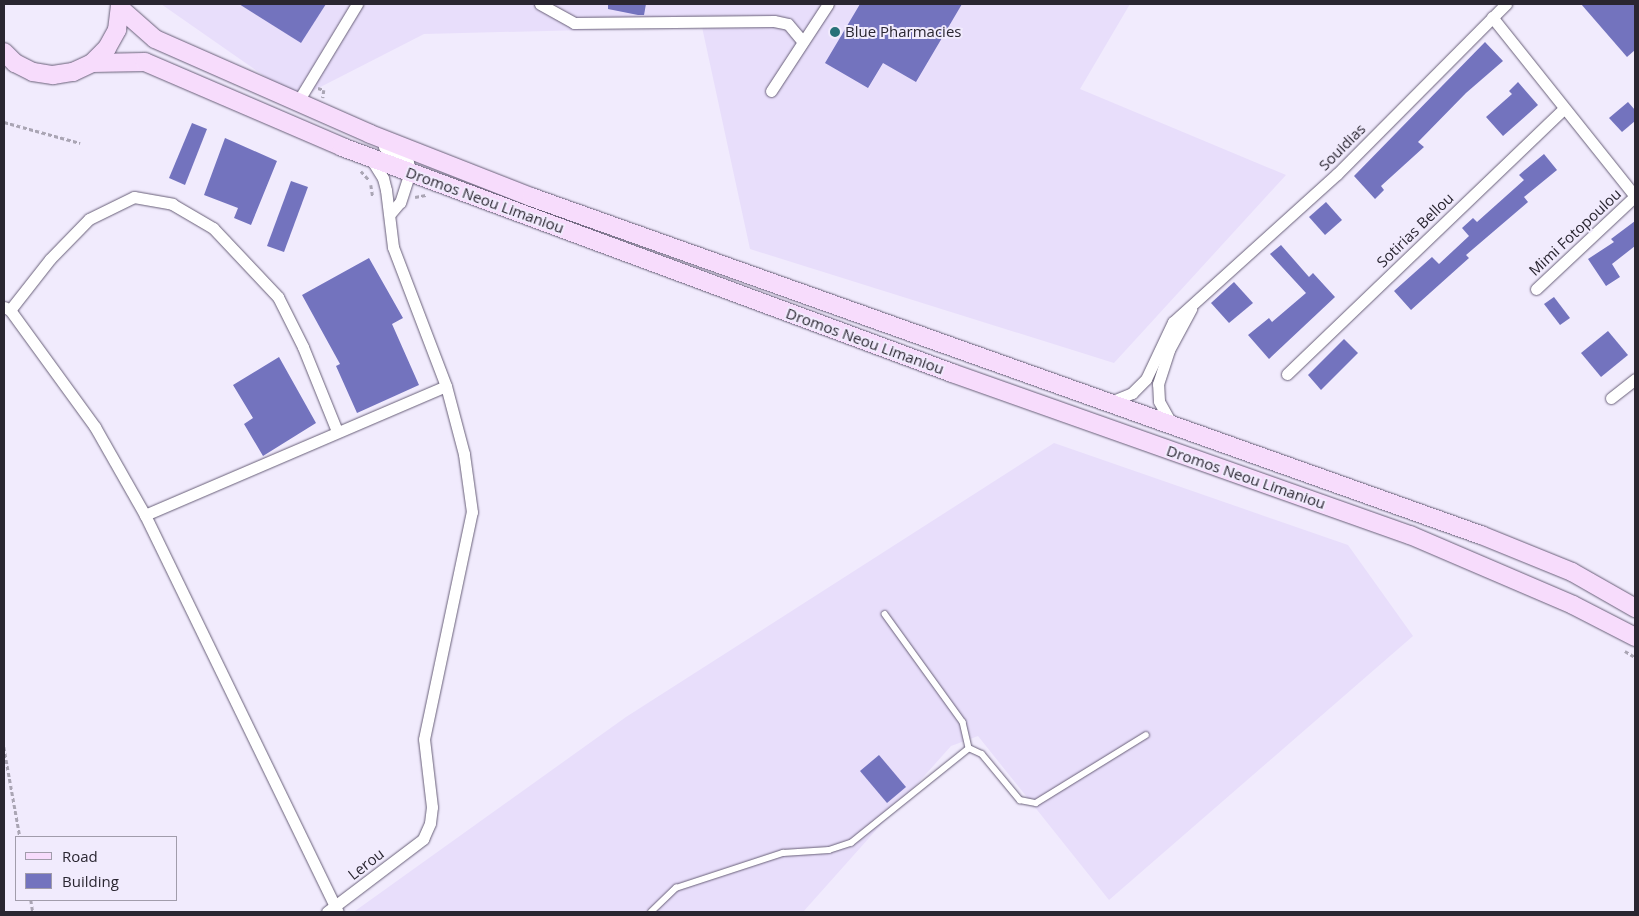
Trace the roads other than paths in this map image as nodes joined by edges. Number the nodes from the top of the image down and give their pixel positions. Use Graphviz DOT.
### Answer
graph roads {
  1 [pos="357,4"];
  2 [pos="540,4"];
  3 [pos="828,4"];
  4 [pos="1506,4"];
  5 [pos="120,7"];
  6 [pos="1492,17"];
  7 [pos="803,42"];
  8 [pos="4,52"];
  9 [pos="92,63"];
  10 [pos="771,91"];
  11 [pos="298,103"];
  12 [pos="1564,109"];
  13 [pos="370,134"];
  14 [pos="363,162"];
  15 [pos="410,172"];
  16 [pos="1635,196"];
  17 [pos="390,214"];
  18 [pos="1536,290"];
  19 [pos="1193,305"];
  20 [pos="7,309"];
  21 [pos="1287,374"];
  22 [pos="1635,379"];
  23 [pos="446,386"];
  24 [pos="1611,398"];
  25 [pos="1110,402"];
  26 [pos="1171,424"];
  27 [pos="337,431"];
  28 [pos="145,514"];
  29 [pos="1635,608"];
  30 [pos="885,614"];
  31 [pos="1635,637"];
  32 [pos="1146,736"];
  33 [pos="969,748"];
  34 [pos="333,911"];
  35 [pos="650,912"];
  1 -- 11 [label="street"];
  2 -- 7 [label="street"];
  3 -- 7 [label="street"];
  4 -- 6 [label="street, Souidias"];
  5 -- 9 [label="main road"];
  5 -- 11 [label="main road, Dromos Neou Limaniou"];
  6 -- 12 [label="street"];
  6 -- 19 [label="street, Souidias"];
  7 -- 10 [label="street"];
  8 -- 9 [label="main road"];
  9 -- 14 [label="main road, Dromos Neou Limaniou"];
  11 -- 13 [label="main road, Dromos Neou Limaniou"];
  12 -- 16 [label="street"];
  12 -- 21 [label="street, Sotirias Bellou"];
  13 -- 15 [label="street"];
  13 -- 25 [label="main road, Dromos Neou Limaniou"];
  14 -- 15 [label="main road, Dromos Neou Limaniou"];
  14 -- 17 [label="street"];
  15 -- 17 [label="street"];
  15 -- 31 [label="main road, Dromos Neou Limaniou"];
  16 -- 18 [label="street, Mimi Fotopoulou"];
  17 -- 23 [label="street"];
  19 -- 25 [label="street, Souidias"];
  19 -- 26 [label="street, Souidias"];
  20 -- 27 [label="street"];
  20 -- 28 [label="street"];
  22 -- 24 [label="street"];
  23 -- 27 [label="street"];
  23 -- 34 [label="street, Lerou"];
  25 -- 26 [label="main road, Dromos Neou Limaniou"];
  26 -- 29 [label="main road, Dromos Neou Limaniou"];
  27 -- 28 [label="street"];
  28 -- 34 [label="street"];
  30 -- 33 [label="lane"];
  32 -- 33 [label="lane"];
  33 -- 35 [label="lane"];
}
